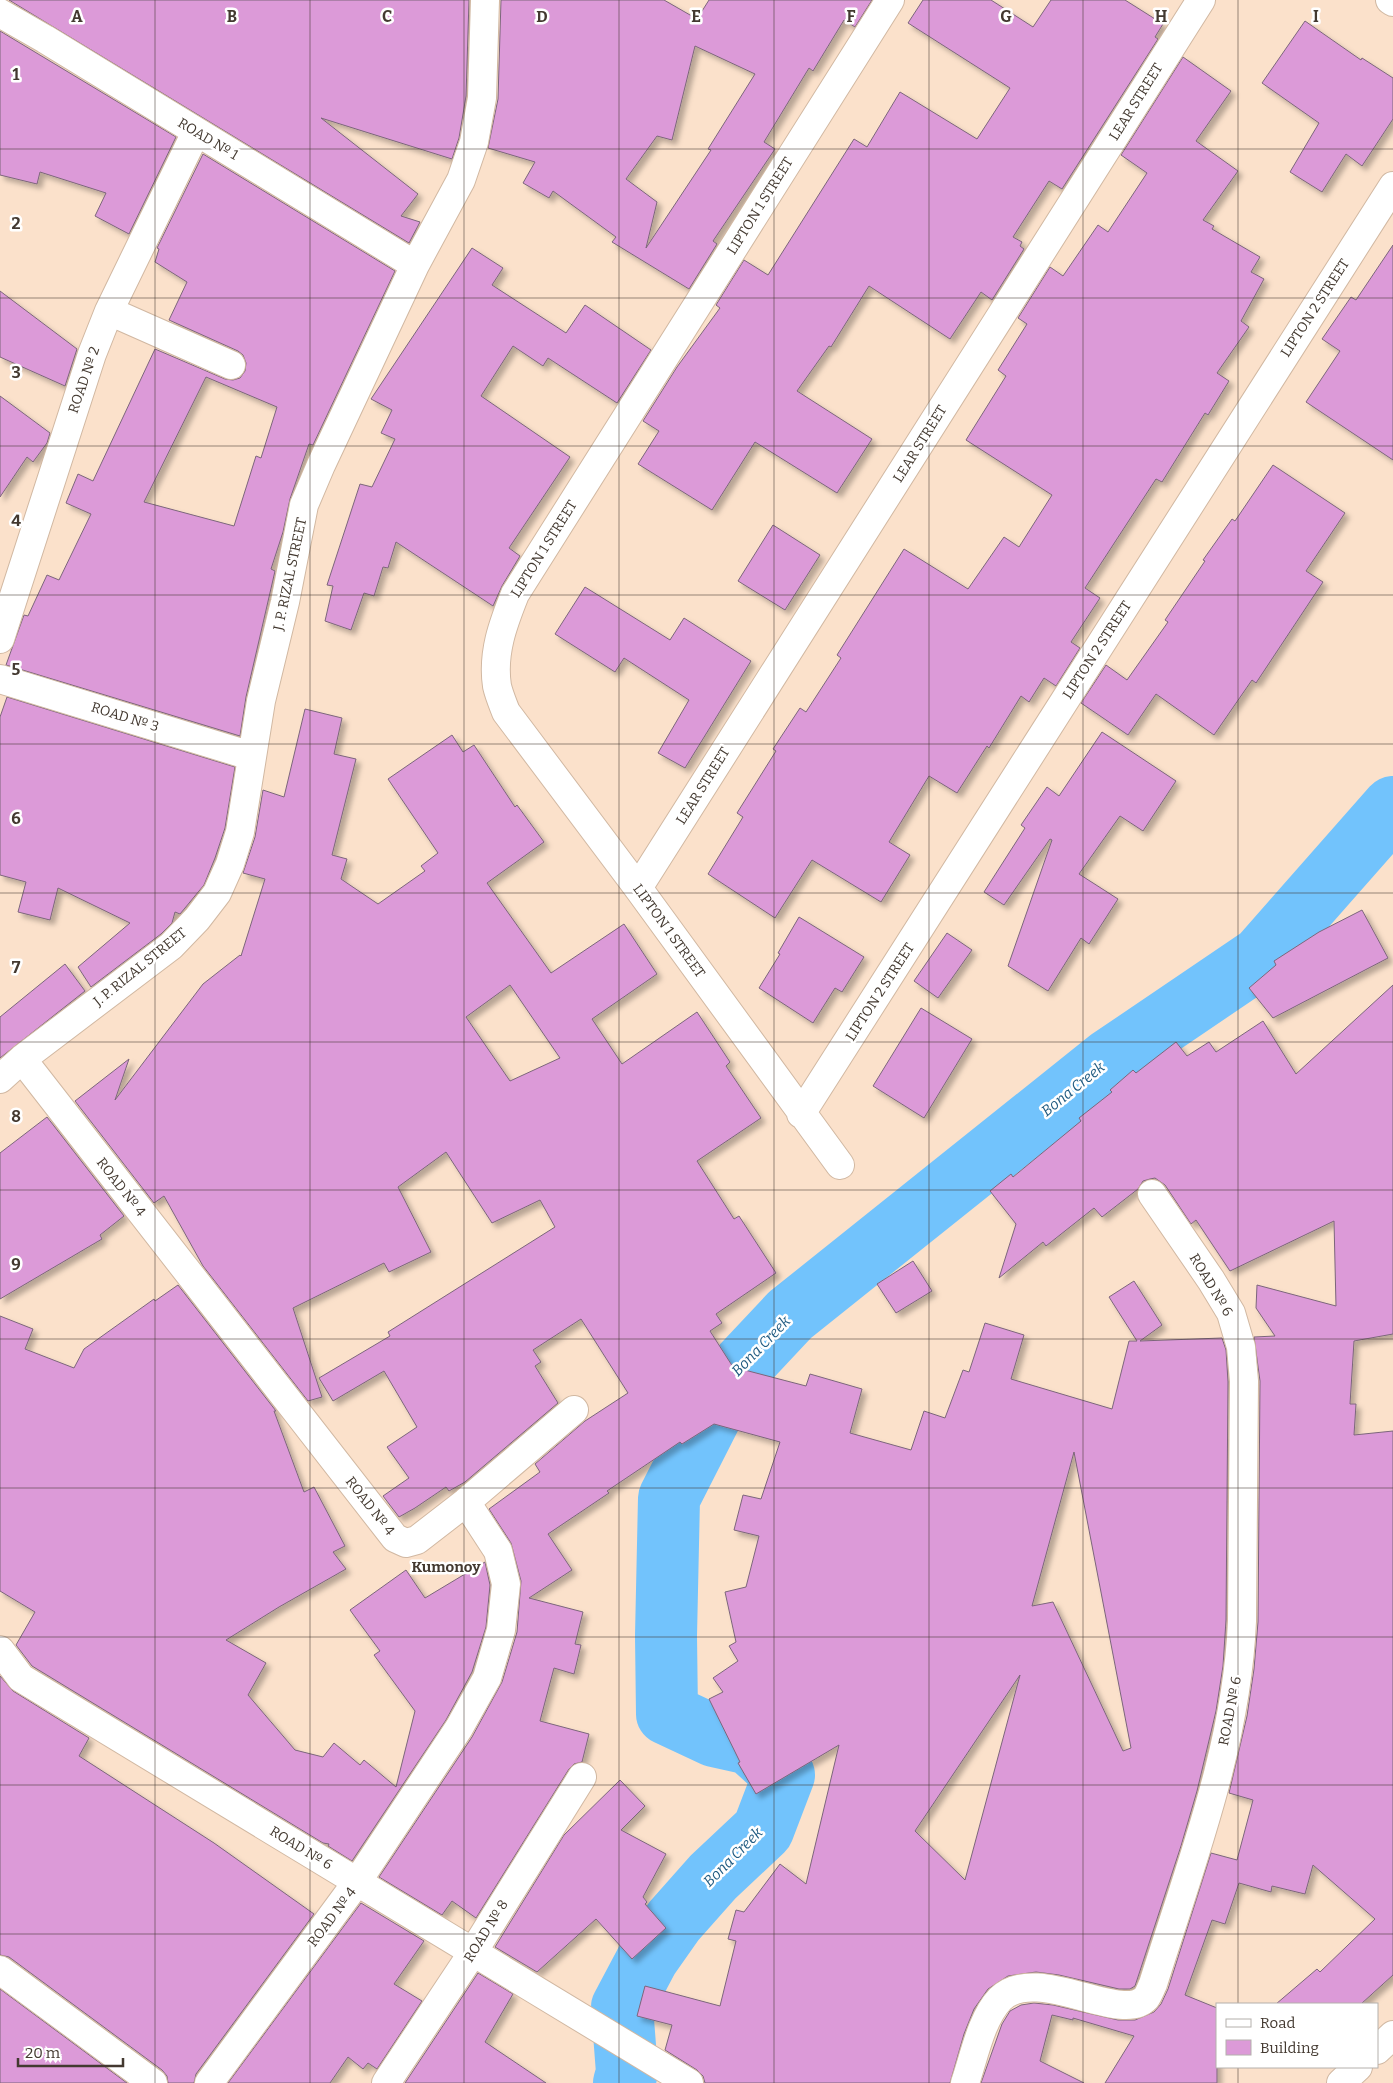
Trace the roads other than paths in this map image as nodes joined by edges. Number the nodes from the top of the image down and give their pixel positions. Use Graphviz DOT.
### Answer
graph roads {
  1 [pos="485,0"];
  2 [pos="890,0"];
  3 [pos="1201,0"];
  4 [pos="1390,0"];
  5 [pos="1393,2"];
  6 [pos="0,13"];
  7 [pos="196,132"];
  8 [pos="1393,186"];
  9 [pos="415,265"];
  10 [pos="109,311"];
  11 [pos="231,365"];
  12 [pos="0,639"];
  13 [pos="0,678"];
  14 [pos="251,756"];
  15 [pos="638,888"];
  16 [pos="22,1059"];
  17 [pos="0,1079"];
  18 [pos="801,1114"];
  19 [pos="840,1165"];
  20 [pos="1152,1194"];
  21 [pos="574,1410"];
  22 [pos="466,1502"];
  23 [pos="0,1650"];
  24 [pos="582,1777"];
  25 [pos="357,1882"];
  26 [pos="473,1952"];
  27 [pos="0,1970"];
  28 [pos="1393,2035"];
  29 [pos="1378,2049"];
  30 [pos="1357,2068"];
  31 [pos="153,2083"];
  32 [pos="208,2083"];
  33 [pos="386,2083"];
  34 [pos="689,2083"];
  35 [pos="965,2083"];
  36 [pos="1341,2083"];
  1 -- 9 [label="street, J. P. RIZAL STREET"];
  2 -- 15 [label="street, LIPTON 1 STREET"];
  3 -- 15 [label="street, LEAR STREET"];
  4 -- 5 [label="street"];
  6 -- 7 [label="street, ROAD № 1"];
  7 -- 9 [label="street, ROAD № 1"];
  7 -- 10 [label="street, ROAD № 2"];
  8 -- 18 [label="street, LIPTON 2 STREET"];
  9 -- 14 [label="street, J. P. RIZAL STREET"];
  10 -- 11 [label="street"];
  10 -- 12 [label="street, ROAD № 2"];
  13 -- 14 [label="street, ROAD № 3"];
  14 -- 16 [label="street, J. P. RIZAL STREET"];
  15 -- 18 [label="street, LIPTON 1 STREET"];
  16 -- 17 [label="street, J. P. RIZAL STREET"];
  16 -- 22 [label="street, ROAD № 4"];
  18 -- 19 [label="street, LIPTON 1 STREET"];
  20 -- 35 [label="street, ROAD № 6"];
  21 -- 22 [label="street"];
  22 -- 25 [label="street, ROAD № 4"];
  23 -- 25 [label="street, ROAD № 6"];
  24 -- 26 [label="street, ROAD № 8"];
  25 -- 26 [label="street, ROAD № 6"];
  25 -- 32 [label="street, ROAD № 4"];
  26 -- 33 [label="street, ROAD № 8"];
  26 -- 34 [label="street, ROAD № 6"];
  27 -- 31 [label="street"];
  28 -- 29 [label="street"];
  30 -- 36 [label="street"];
}
